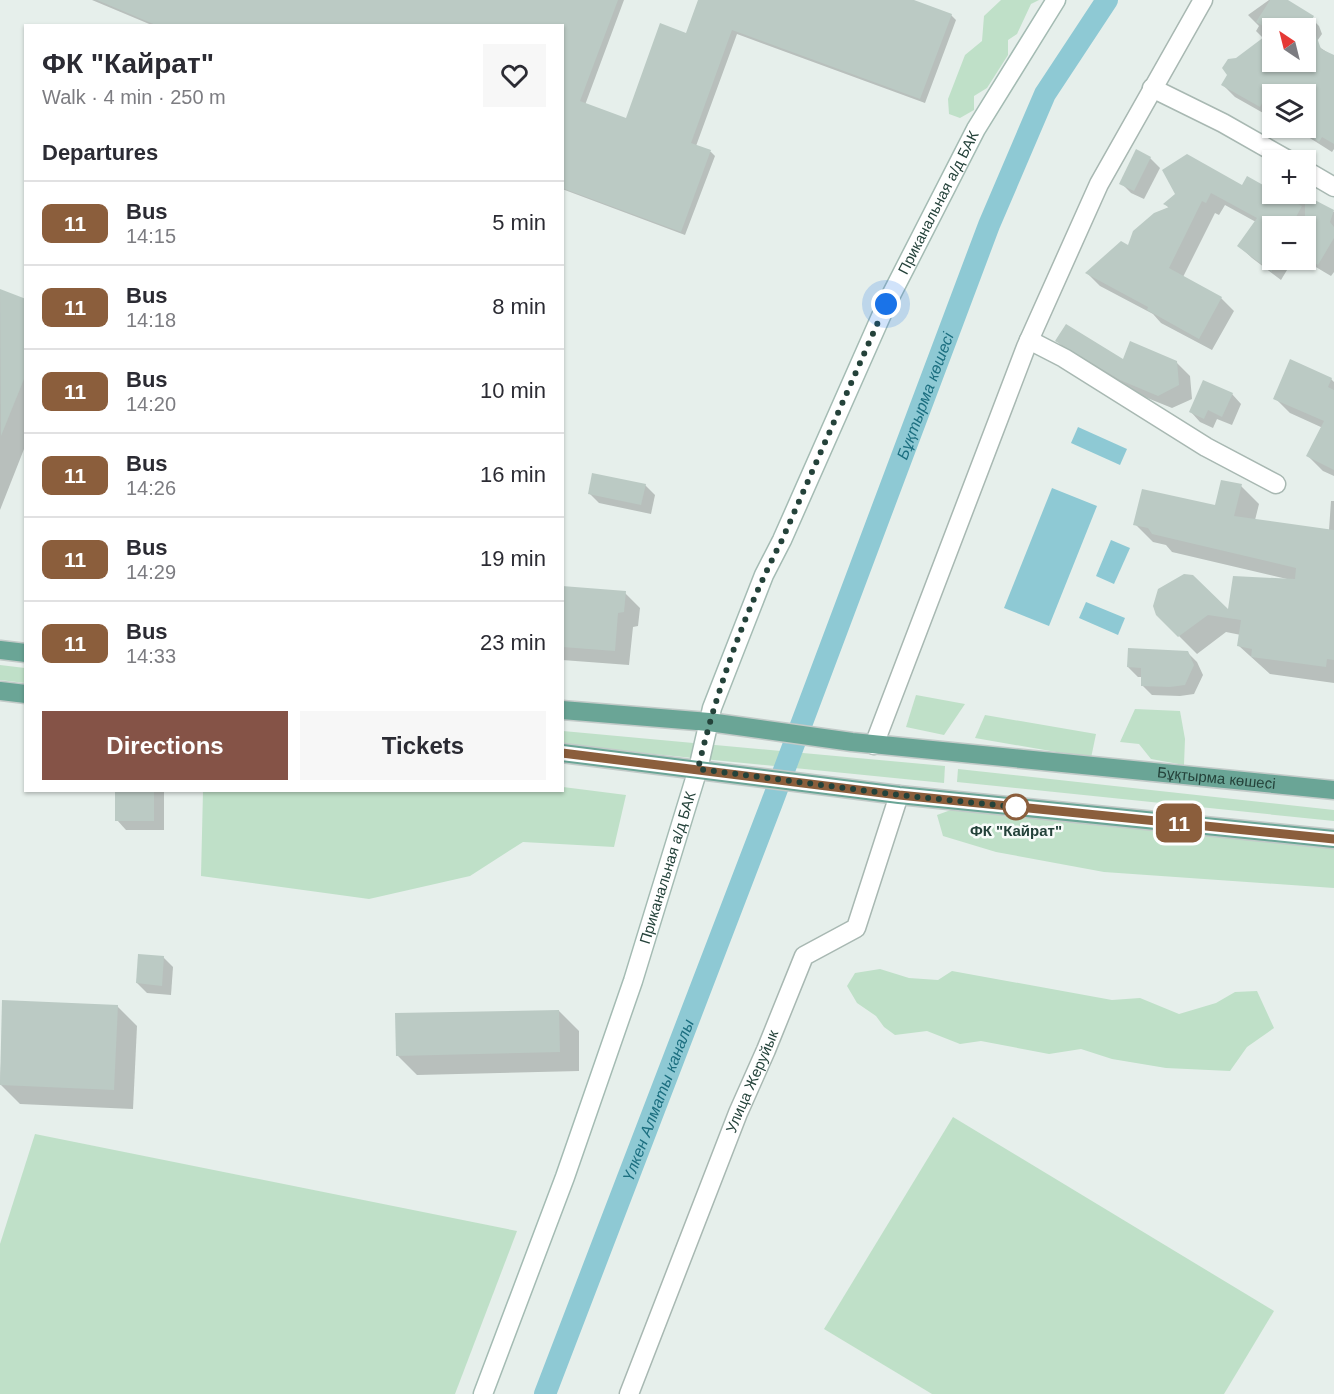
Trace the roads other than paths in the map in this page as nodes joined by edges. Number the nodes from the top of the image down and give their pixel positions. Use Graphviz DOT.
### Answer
graph roads {
  1 [pos="1056,0"];
  2 [pos="1203,0"];
  3 [pos="1152,88"];
  4 [pos="1270,150"];
  5 [pos="1316,177"];
  6 [pos="1334,187"];
  7 [pos="1029,340"];
  8 [pos="1276,484"];
  9 [pos="0,650"];
  10 [pos="24,653"];
  11 [pos="0,691"];
  12 [pos="24,694"];
  13 [pos="564,710"];
  14 [pos="709,722"];
  15 [pos="874,745"];
  16 [pos="564,753"];
  17 [pos="698,769"];
  18 [pos="1334,790"];
  19 [pos="899,795"];
  20 [pos="1334,839"];
  21 [pos="483,1394"];
  22 [pos="629,1394"];
  1 -- 14 [label="street, Приканальная а/д БАК"];
  2 -- 3 [label="street"];
  3 -- 4 [label="street"];
  3 -- 7 [label="street"];
  5 -- 6 [label="street"];
  7 -- 8 [label="street"];
  7 -- 15 [label="street"];
  9 -- 10 [label="main road"];
  11 -- 12 [label="main road"];
  13 -- 14 [label="main road, Бұқтырма көшесі"];
  14 -- 15 [label="main road, Бұқтырма көшесі"];
  14 -- 17 [label="street, Приканальная а/д БАК"];
  15 -- 18 [label="main road, Бұқтырма көшесі"];
  16 -- 17 [label="main road"];
  17 -- 19 [label="main road"];
  17 -- 21 [label="street, Приканальная а/д БАК"];
  19 -- 20 [label="main road"];
  19 -- 22 [label="street, Улица Жеруйык"];
}
